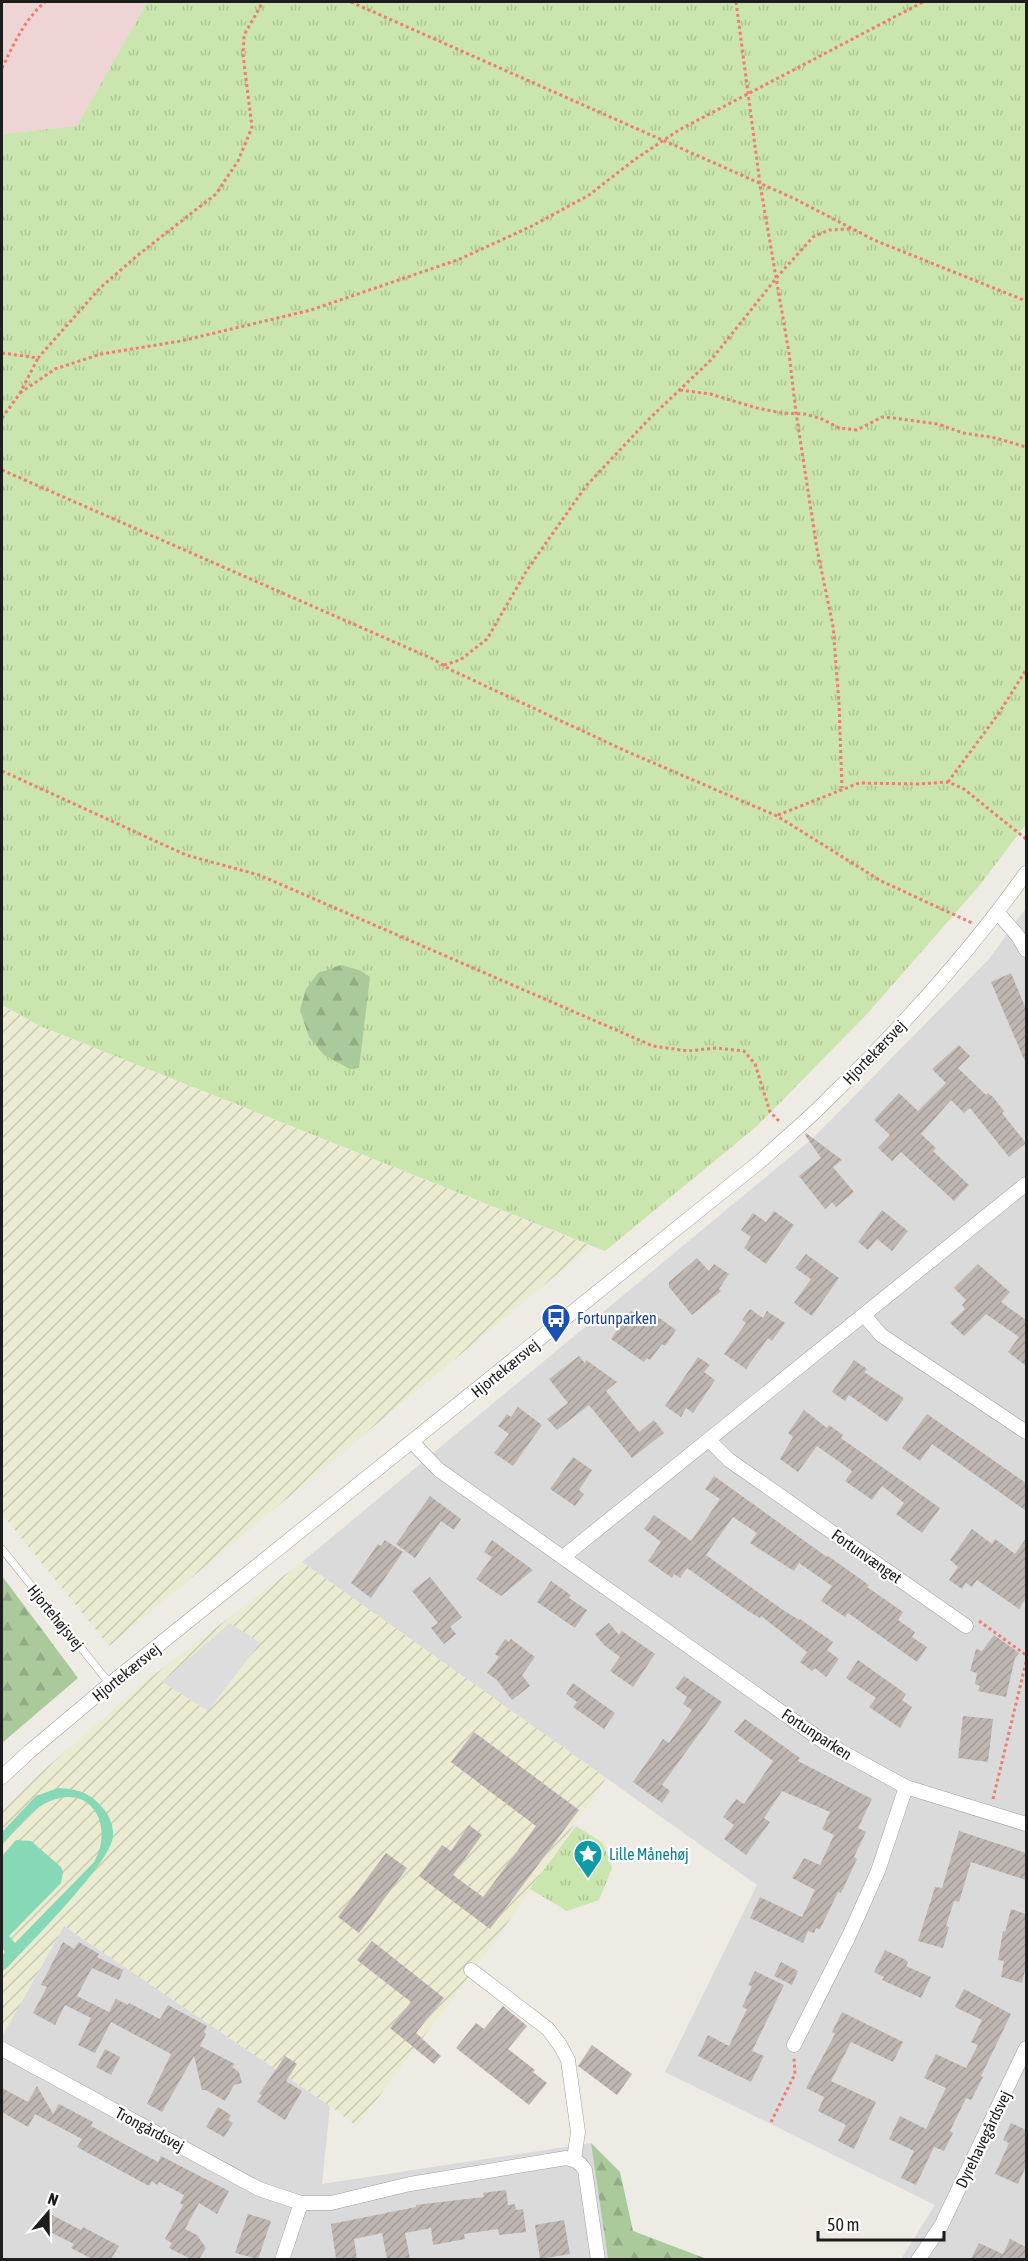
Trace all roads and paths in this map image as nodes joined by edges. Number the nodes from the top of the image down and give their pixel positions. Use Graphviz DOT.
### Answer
graph roads {
  1 [pos="45,2"];
  2 [pos="263,2"];
  3 [pos="351,2"];
  4 [pos="736,2"];
  5 [pos="923,2"];
  6 [pos="2,68"];
  7 [pos="747,94"];
  8 [pos="665,139"];
  9 [pos="760,184"];
  10 [pos="854,228"];
  11 [pos="778,276"];
  12 [pos="1026,302"];
  13 [pos="2,353"];
  14 [pos="38,358"];
  15 [pos="680,390"];
  16 [pos="20,393"];
  17 [pos="796,412"];
  18 [pos="2,418"];
  19 [pos="1026,447"];
  20 [pos="2,470"];
  21 [pos="443,666"];
  22 [pos="1026,670"];
  23 [pos="2,771"];
  24 [pos="948,782"];
  25 [pos="842,788"];
  26 [pos="777,816"];
  27 [pos="1026,839"];
  28 [pos="1026,873"];
  29 [pos="998,912"];
  30 [pos="985,928"];
  31 [pos="1026,950"];
  32 [pos="790,1133"];
  33 [pos="1026,1184"];
  34 [pos="864,1315"];
  35 [pos="1026,1432"];
  36 [pos="709,1440"];
  37 [pos="412,1442"];
  38 [pos="2,1549"];
  39 [pos="563,1557"];
  40 [pos="966,1626"];
  41 [pos="1026,1655"];
  42 [pos="1026,1662"];
  43 [pos="111,1684"];
  44 [pos="2,1778"];
  45 [pos="906,1787"];
  46 [pos="989,1813"];
  47 [pos="1026,1824"];
  48 [pos="471,1970"];
  49 [pos="794,2045"];
  50 [pos="1026,2048"];
  51 [pos="2,2049"];
  52 [pos="771,2122"];
  53 [pos="574,2160"];
  54 [pos="302,2203"];
  55 [pos="282,2259"];
  56 [pos="598,2259"];
  57 [pos="918,2259"];
  1 -- 6 [label="path"];
  2 -- 14 [label="path"];
  3 -- 8 [label="path"];
  4 -- 7 [label="path"];
  5 -- 7 [label="path"];
  7 -- 8 [label="path"];
  7 -- 9 [label="path"];
  8 -- 9 [label="path"];
  8 -- 16 [label="path"];
  9 -- 10 [label="path"];
  9 -- 11 [label="path"];
  10 -- 11 [label="path"];
  10 -- 12 [label="path"];
  11 -- 15 [label="path"];
  11 -- 17 [label="path"];
  13 -- 14 [label="path"];
  14 -- 16 [label="path"];
  15 -- 17 [label="path"];
  15 -- 21 [label="path"];
  16 -- 18 [label="path"];
  17 -- 19 [label="path"];
  17 -- 25 [label="path"];
  20 -- 21 [label="path"];
  21 -- 26 [label="path"];
  22 -- 24 [label="path"];
  23 -- 32 [label="path"];
  24 -- 25 [label="path"];
  24 -- 27 [label="path"];
  25 -- 26 [label="path"];
  26 -- 30 [label="path"];
  28 -- 29 [label="street, Hjortekærsvej"];
  29 -- 30 [label="street, Hjortekærsvej"];
  29 -- 31 [label="street"];
  30 -- 32 [label="street, Hjortekærsvej"];
  32 -- 37 [label="street, Hjortekærsvej"];
  33 -- 34 [label="street"];
  34 -- 35 [label="street"];
  34 -- 36 [label="street"];
  36 -- 39 [label="street"];
  36 -- 40 [label="street, Fortunvænget"];
  37 -- 39 [label="street, Fortunparken"];
  37 -- 43 [label="street, Hjortekærsvej"];
  38 -- 43 [label="lane, Hjortehøjsvej"];
  39 -- 45 [label="street, Fortunparken"];
  40 -- 41 [label="path"];
  42 -- 46 [label="path"];
  43 -- 44 [label="street, Hjortekærsvej"];
  45 -- 46 [label="street, Fortunparken"];
  45 -- 49 [label="street"];
  46 -- 47 [label="street, Fortunparken"];
  48 -- 53 [label="street"];
  49 -- 52 [label="path"];
  50 -- 57 [label="street, Dyrehavegårdsvej"];
  51 -- 54 [label="street, Trongårdsvej"];
  53 -- 54 [label="street, Trongårdsvej"];
  53 -- 56 [label="street"];
  54 -- 55 [label="street"];
}
